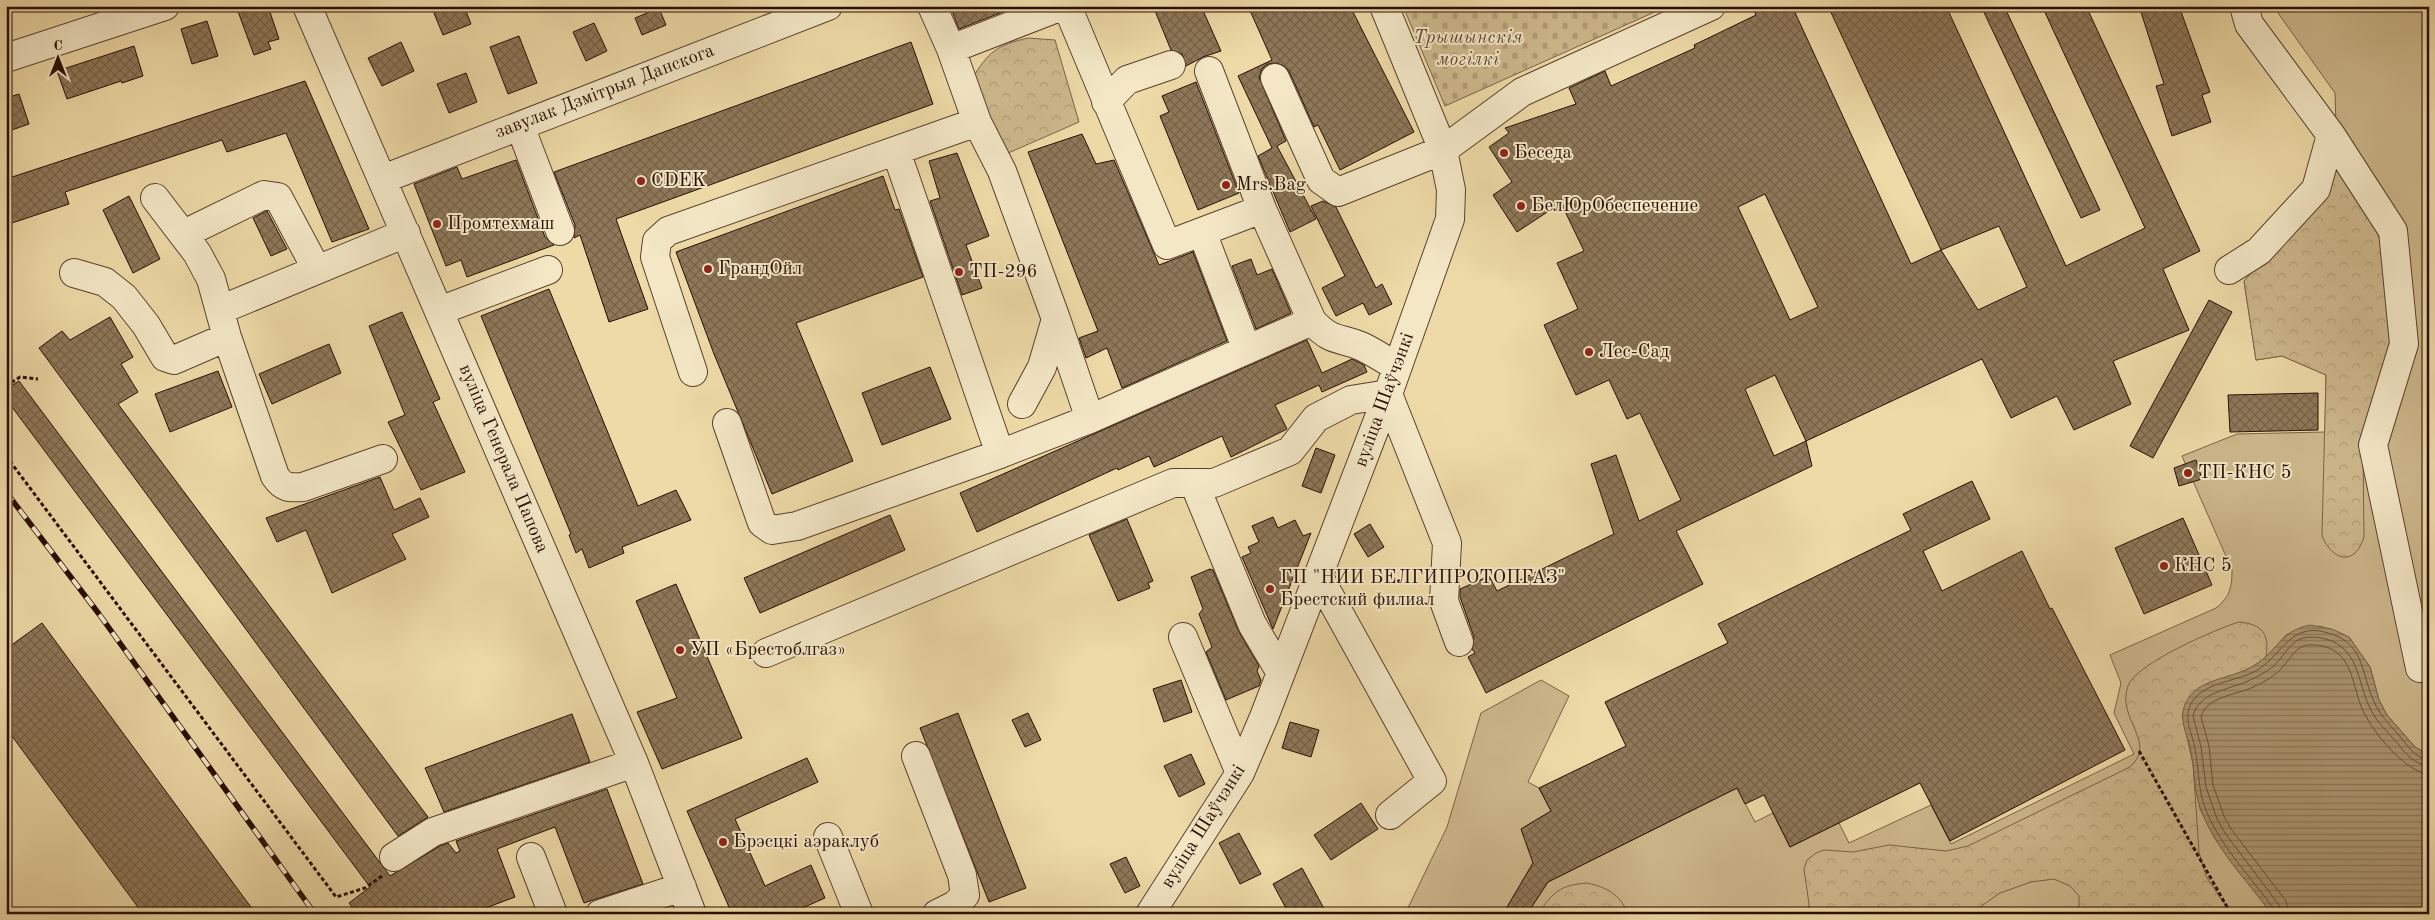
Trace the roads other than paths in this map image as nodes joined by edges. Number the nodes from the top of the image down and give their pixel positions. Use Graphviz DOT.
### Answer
graph roads {
  1 [pos="165,6"];
  2 [pos="307,6"];
  3 [pos="828,6"];
  4 [pos="932,6"];
  5 [pos="1062,6"];
  6 [pos="1066,6"];
  7 [pos="1384,6"];
  8 [pos="1711,6"];
  9 [pos="2244,6"];
  10 [pos="951,49"];
  11 [pos="6,58"];
  12 [pos="1170,65"];
  13 [pos="1209,72"];
  14 [pos="1275,78"];
  15 [pos="1106,102"];
  16 [pos="977,122"];
  17 [pos="520,126"];
  18 [pos="2331,136"];
  19 [pos="1443,150"];
  20 [pos="896,151"];
  21 [pos="383,179"];
  22 [pos="155,198"];
  23 [pos="1262,209"];
  24 [pos="560,231"];
  25 [pos="1202,232"];
  26 [pos="406,233"];
  27 [pos="184,234"];
  28 [pos="317,270"];
  29 [pos="548,270"];
  30 [pos="2230,270"];
  31 [pos="74,274"];
  32 [pos="220,310"];
  33 [pos="439,311"];
  34 [pos="1056,319"];
  35 [pos="1312,321"];
  36 [pos="227,338"];
  37 [pos="1248,350"];
  38 [pos="1397,367"];
  39 [pos="693,372"];
  40 [pos="1388,394"];
  41 [pos="1022,404"];
  42 [pos="1090,419"];
  43 [pos="727,423"];
  44 [pos="1000,454"];
  45 [pos="383,459"];
  46 [pos="1194,483"];
  47 [pos="1319,578"];
  48 [pos="1183,637"];
  49 [pos="1459,642"];
  50 [pos="766,653"];
  51 [pos="2420,668"];
  52 [pos="1282,673"];
  53 [pos="916,756"];
  54 [pos="634,763"];
  55 [pos="1240,773"];
  56 [pos="1390,815"];
  57 [pos="828,837"];
  58 [pos="532,856"];
  59 [pos="390,865"];
  60 [pos="682,887"];
  61 [pos="553,914"];
  62 [pos="600,914"];
  63 [pos="692,914"];
  64 [pos="859,914"];
  65 [pos="937,914"];
  66 [pos="1150,914"];
  1 -- 11 [label="street"];
  2 -- 21 [label="street, вуліца Генерала Папова"];
  3 -- 17 [label="street, завулак Дзмітрыя Данскога"];
  4 -- 10 [label="street"];
  5 -- 10 [label="street"];
  6 -- 15 [label="street"];
  7 -- 19 [label="street, вуліца Шаўчэнкі"];
  8 -- 19 [label="street"];
  9 -- 18 [label="street"];
  10 -- 16 [label="street"];
  12 -- 15 [label="street"];
  13 -- 23 [label="street"];
  14 -- 19 [label="street"];
  15 -- 25 [label="street"];
  16 -- 20 [label="street"];
  16 -- 34 [label="street"];
  17 -- 21 [label="street, завулак Дзмітрыя Данскога"];
  17 -- 24 [label="street"];
  18 -- 30 [label="street"];
  18 -- 51 [label="street"];
  19 -- 38 [label="street, вуліца Шаўчэнкі"];
  20 -- 39 [label="street"];
  20 -- 44 [label="street"];
  21 -- 26 [label="street, вуліца Генерала Папова"];
  22 -- 27 [label="street"];
  23 -- 25 [label="street"];
  23 -- 35 [label="street"];
  25 -- 37 [label="street"];
  26 -- 28 [label="street"];
  26 -- 33 [label="street, вуліца Генерала Папова"];
  27 -- 28 [label="street"];
  27 -- 32 [label="street"];
  28 -- 32 [label="street"];
  29 -- 33 [label="street"];
  31 -- 36 [label="street"];
  32 -- 36 [label="street"];
  33 -- 54 [label="street, вуліца Генерала Папова"];
  34 -- 41 [label="street"];
  34 -- 42 [label="street"];
  35 -- 37 [label="street"];
  35 -- 38 [label="street"];
  36 -- 45 [label="street"];
  37 -- 42 [label="street"];
  38 -- 40 [label="street, вуліца Шаўчэнкі"];
  40 -- 46 [label="street"];
  40 -- 47 [label="street, вуліца Шаўчэнкі"];
  40 -- 49 [label="street"];
  42 -- 44 [label="street"];
  43 -- 44 [label="street"];
  46 -- 50 [label="street"];
  46 -- 52 [label="street"];
  47 -- 52 [label="street, вуліца Шаўчэнкі"];
  47 -- 56 [label="street"];
  48 -- 55 [label="street"];
  52 -- 55 [label="street, вуліца Шаўчэнкі"];
  53 -- 65 [label="street"];
  54 -- 59 [label="street"];
  54 -- 60 [label="street, вуліца Генерала Папова"];
  55 -- 66 [label="street, вуліца Шаўчэнкі"];
  57 -- 64 [label="street"];
  58 -- 61 [label="street"];
  60 -- 62 [label="street"];
  60 -- 63 [label="street, вуліца Генерала Папова"];
}
